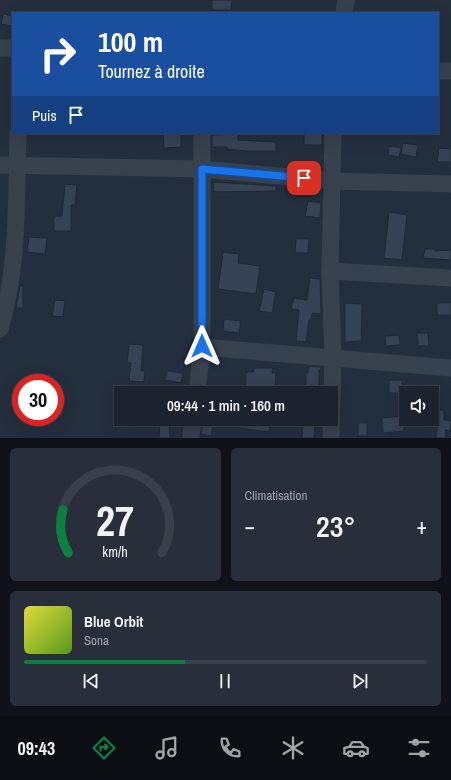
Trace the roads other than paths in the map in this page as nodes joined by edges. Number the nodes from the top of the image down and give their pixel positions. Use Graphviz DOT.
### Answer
graph roads {
  1 [pos="346,0"];
  2 [pos="344,12"];
  3 [pos="0,48"];
  4 [pos="12,48"];
  5 [pos="439,71"];
  6 [pos="451,71"];
  7 [pos="18,134"];
  8 [pos="202,134"];
  9 [pos="333,134"];
  10 [pos="17,164"];
  11 [pos="0,165"];
  12 [pos="202,169"];
  13 [pos="333,181"];
  14 [pos="451,184"];
  15 [pos="330,271"];
  16 [pos="451,278"];
  17 [pos="0,329"];
  18 [pos="202,346"];
  19 [pos="333,358"];
  20 [pos="451,368"];
  21 [pos="198,386"];
  22 [pos="192,426"];
  23 [pos="191,438"];
  24 [pos="331,438"];
  1 -- 2 [label="street"];
  3 -- 4 [label="street"];
  5 -- 6 [label="street"];
  7 -- 10 [label="street"];
  8 -- 12 [label="street"];
  9 -- 13 [label="street"];
  10 -- 11 [label="street"];
  10 -- 12 [label="street"];
  10 -- 17 [label="street"];
  12 -- 13 [label="street"];
  12 -- 18 [label="street"];
  13 -- 14 [label="street"];
  13 -- 15 [label="street"];
  15 -- 16 [label="street"];
  15 -- 19 [label="street"];
  18 -- 19 [label="street"];
  18 -- 21 [label="street"];
  19 -- 20 [label="street"];
  19 -- 24 [label="street"];
  22 -- 23 [label="street"];
}
